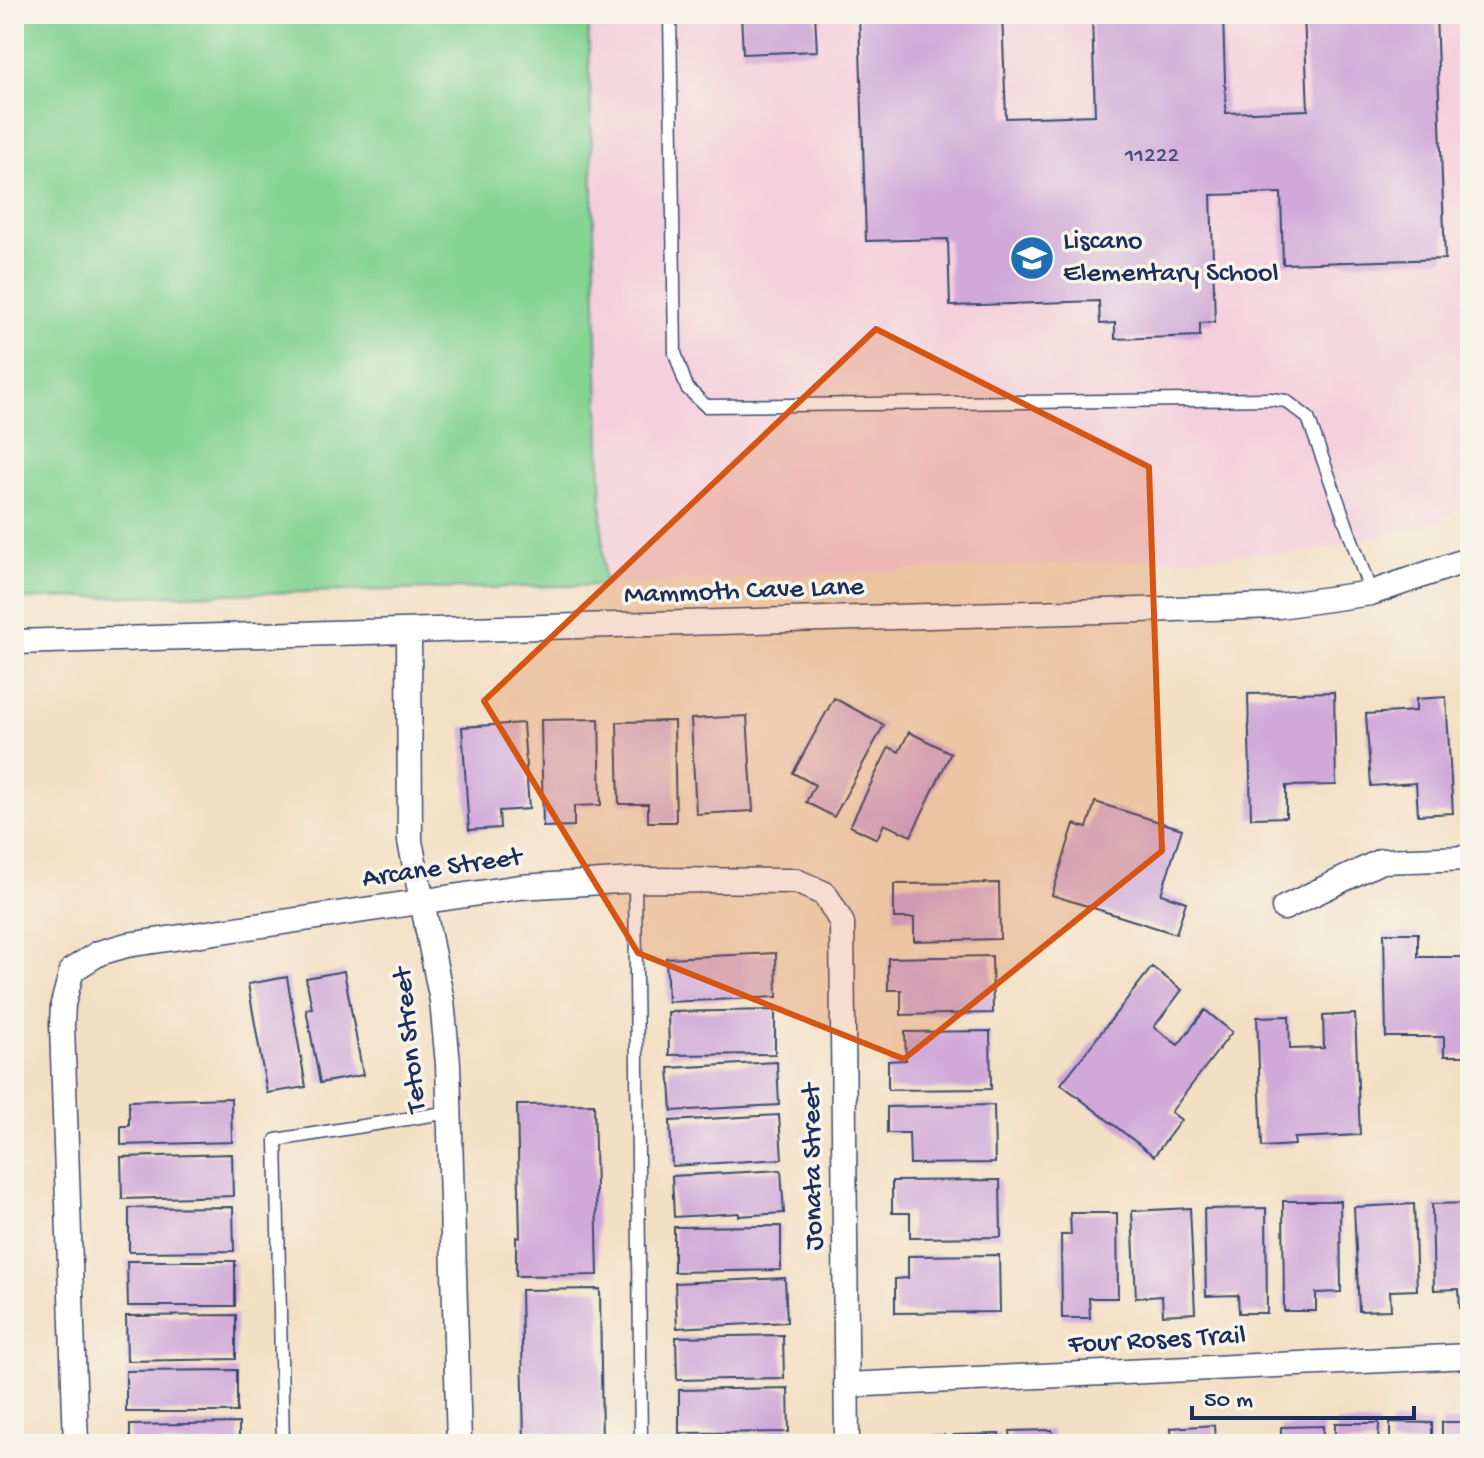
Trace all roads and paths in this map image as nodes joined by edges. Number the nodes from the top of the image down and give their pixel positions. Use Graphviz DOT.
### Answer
graph roads {
  1 [pos="670,14"];
  2 [pos="1470,559"];
  3 [pos="1371,593"];
  4 [pos="409,631"];
  5 [pos="14,642"];
  6 [pos="1470,858"];
  7 [pos="635,880"];
  8 [pos="825,894"];
  9 [pos="422,901"];
  10 [pos="1284,908"];
  11 [pos="450,1112"];
  12 [pos="1470,1356"];
  13 [pos="846,1385"];
  14 [pos="76,1444"];
  15 [pos="283,1444"];
  16 [pos="459,1444"];
  17 [pos="641,1444"];
  18 [pos="847,1444"];
  1 -- 3 [label="lane"];
  2 -- 3 [label="street, Mammoth Cave Lane"];
  3 -- 4 [label="street, Mammoth Cave Lane"];
  4 -- 5 [label="street, Mammoth Cave Lane"];
  4 -- 9 [label="street, Teton Street"];
  6 -- 10 [label="street"];
  7 -- 8 [label="street, Arcane Street"];
  7 -- 9 [label="street, Arcane Street"];
  7 -- 17 [label="lane"];
  8 -- 13 [label="street, Jonata Street"];
  9 -- 11 [label="street, Teton Street"];
  9 -- 14 [label="street, Arcane Street"];
  11 -- 15 [label="lane"];
  11 -- 16 [label="street, Teton Street"];
  12 -- 13 [label="street, Four Roses Trail"];
  13 -- 18 [label="street, Jonata Street"];
}
